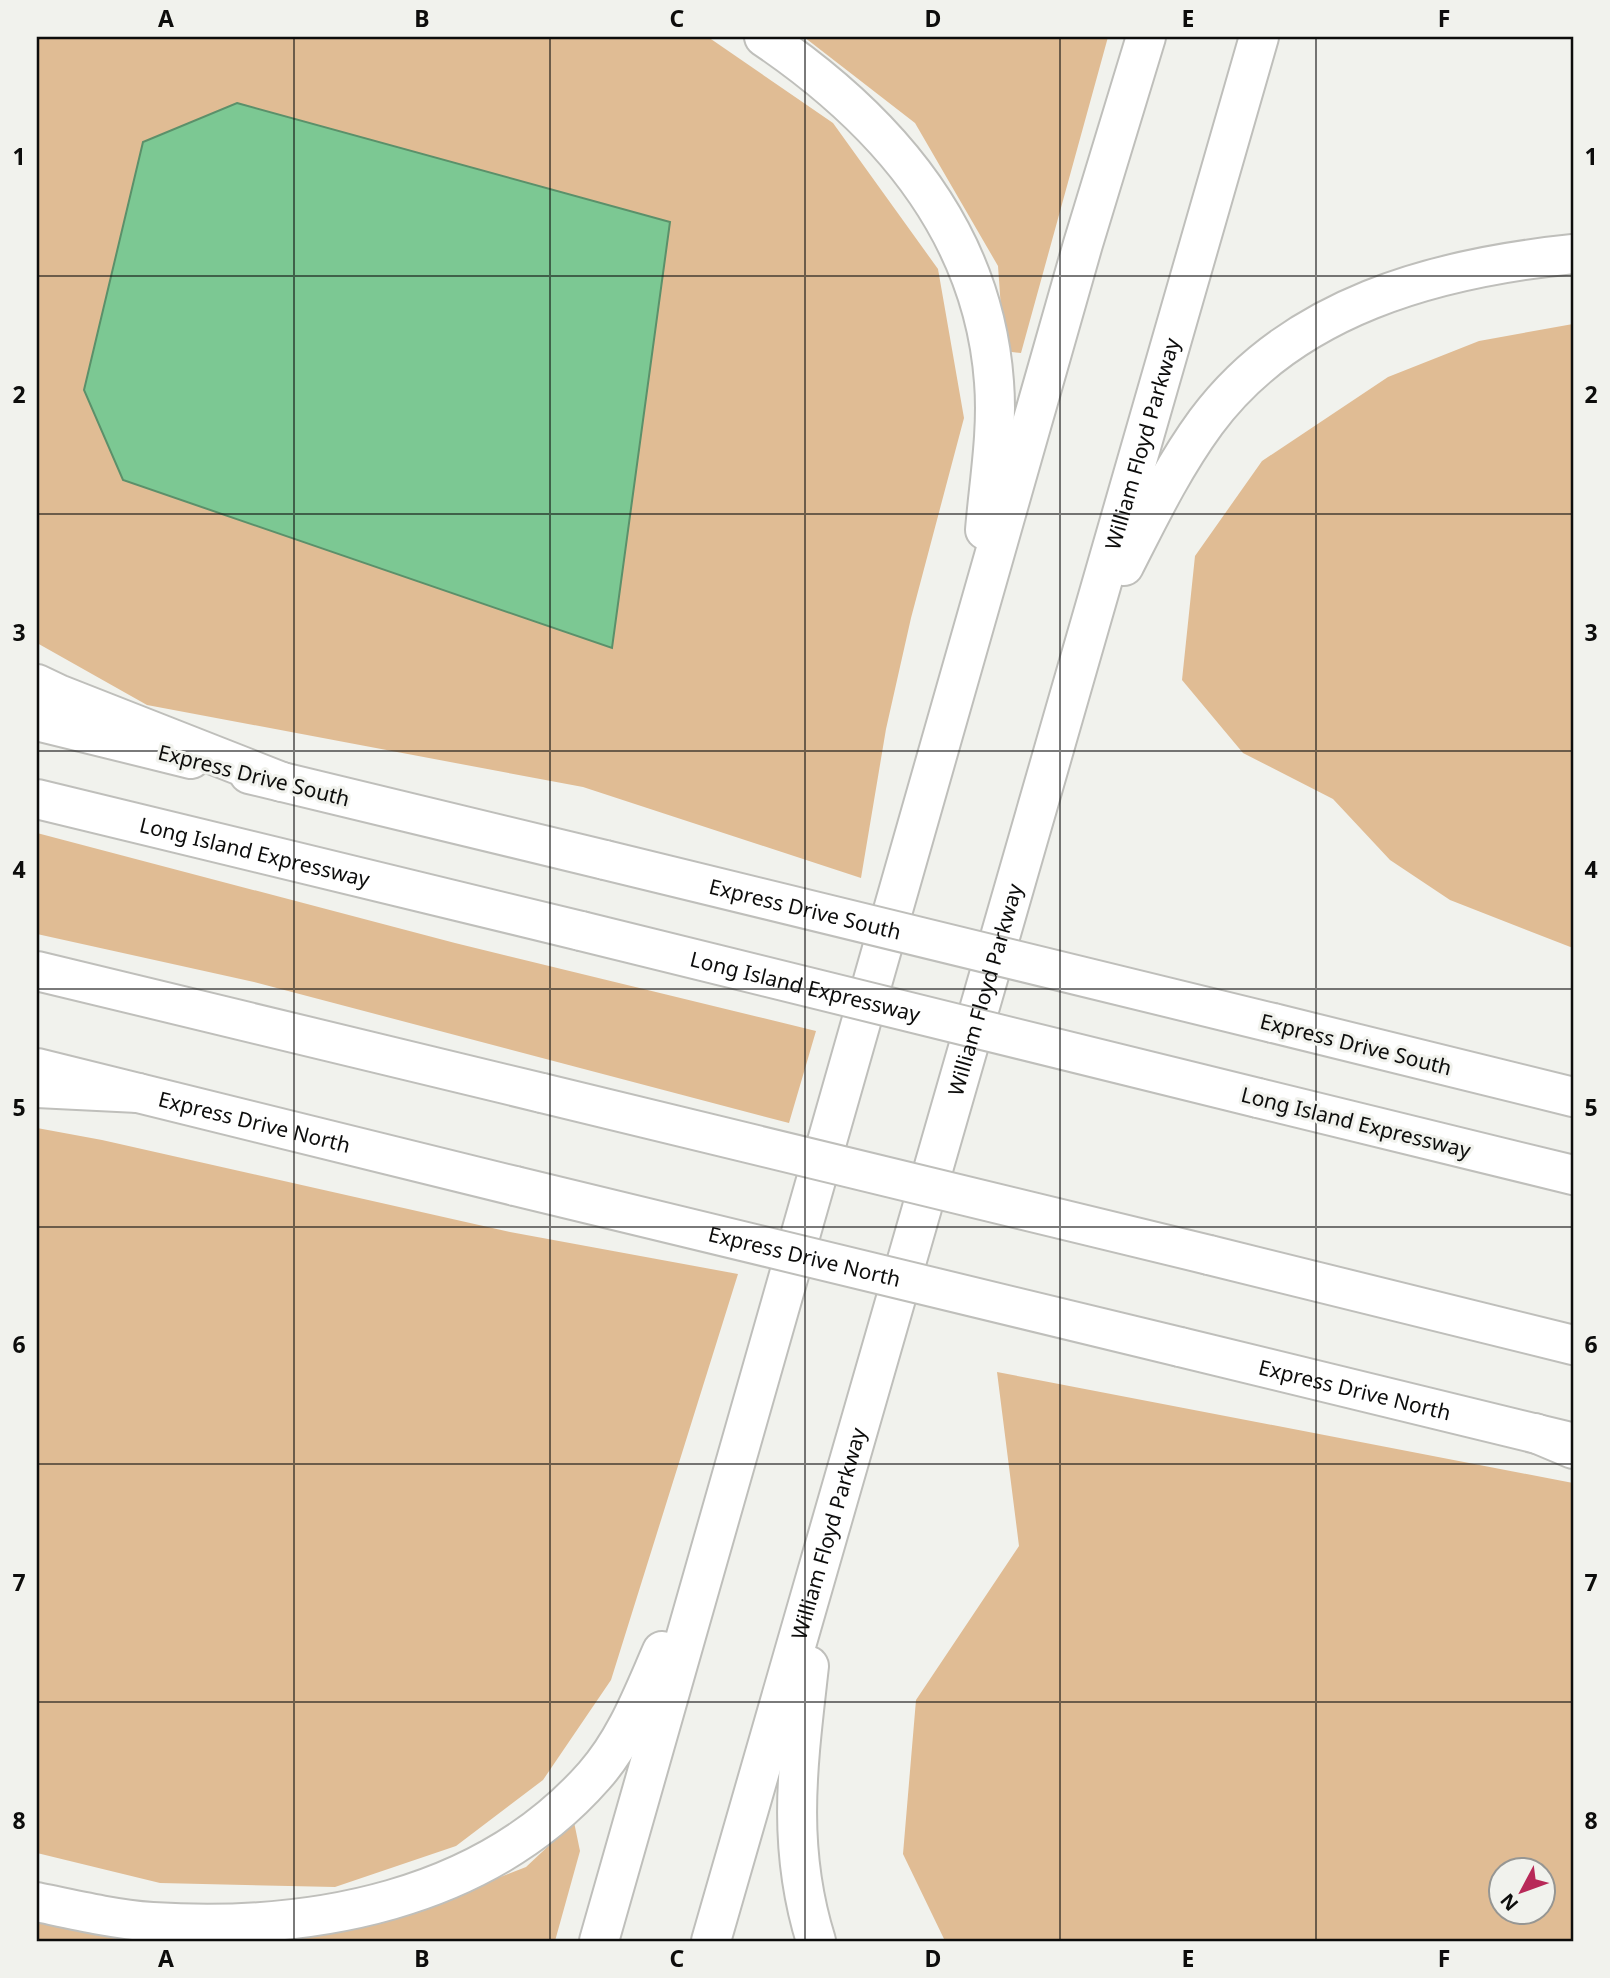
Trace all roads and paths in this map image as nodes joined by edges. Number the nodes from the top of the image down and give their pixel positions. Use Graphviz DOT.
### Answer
graph roads {
  1 [pos="764,37"];
  2 [pos="1146,37"];
  3 [pos="1259,37"];
  4 [pos="1573,254"];
  5 [pos="976,624"];
  6 [pos="1085,640"];
  7 [pos="37,684"];
  8 [pos="37,721"];
  9 [pos="282,782"];
  10 [pos="37,799"];
  11 [pos="37,971"];
  12 [pos="37,1068"];
  13 [pos="37,1088"];
  14 [pos="138,1093"];
  15 [pos="1573,1097"];
  16 [pos="1573,1175"];
  17 [pos="1573,1345"];
  18 [pos="1535,1433"];
  19 [pos="1573,1443"];
  20 [pos="1573,1449"];
  21 [pos="721,1516"];
  22 [pos="821,1557"];
  23 [pos="37,1902"];
  24 [pos="599,1941"];
  25 [pos="711,1941"];
  26 [pos="816,1941"];
  1 -- 5 [label="main road"];
  2 -- 5 [label="main road"];
  3 -- 6 [label="main road, William Floyd Parkway"];
  4 -- 6 [label="main road"];
  5 -- 21 [label="main road"];
  6 -- 22 [label="main road, William Floyd Parkway"];
  7 -- 9 [label="main road"];
  8 -- 9 [label="main road, Express Drive South"];
  9 -- 15 [label="main road, Express Drive South, bridge"];
  10 -- 16 [label="main road, Long Island Expressway, bridge"];
  11 -- 17 [label="main road, bridge"];
  12 -- 14 [label="main road, Express Drive North"];
  13 -- 14 [label="main road"];
  14 -- 18 [label="main road, Express Drive North, bridge"];
  18 -- 19 [label="main road, Express Drive North"];
  18 -- 20 [label="main road"];
  21 -- 23 [label="main road"];
  21 -- 24 [label="main road"];
  22 -- 25 [label="main road, William Floyd Parkway"];
  22 -- 26 [label="main road"];
}
